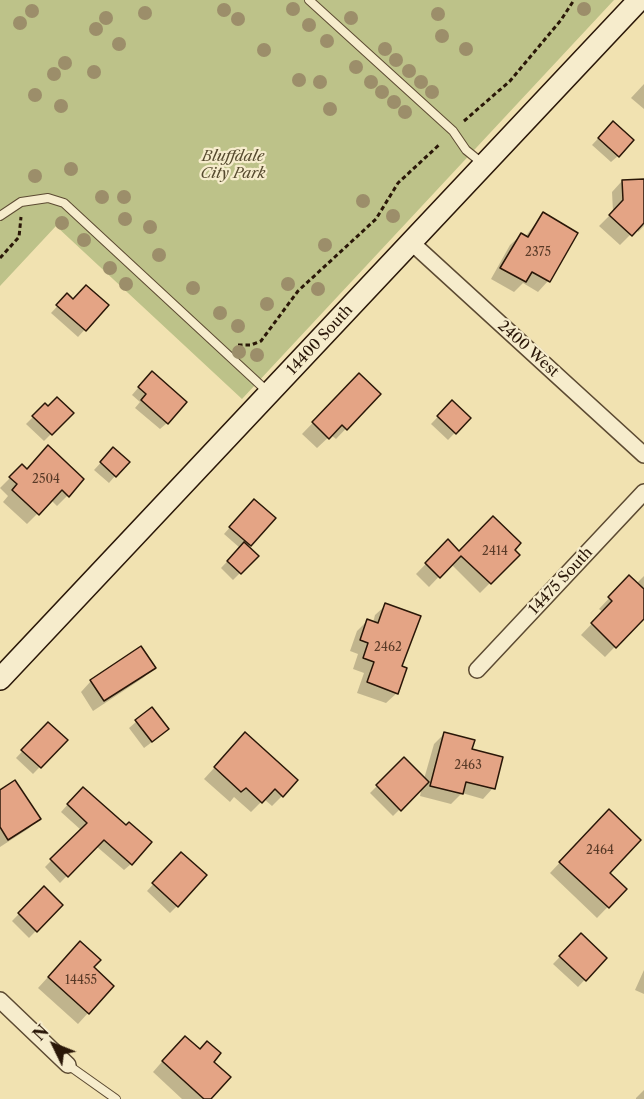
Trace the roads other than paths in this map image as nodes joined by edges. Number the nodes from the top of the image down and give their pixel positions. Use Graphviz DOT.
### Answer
graph roads {
  1 [pos="309,0"];
  2 [pos="639,0"];
  3 [pos="484,166"];
  4 [pos="0,216"];
  5 [pos="412,243"];
  6 [pos="270,393"];
  7 [pos="644,455"];
  8 [pos="644,492"];
  9 [pos="477,670"];
  10 [pos="0,679"];
  11 [pos="0,1000"];
  12 [pos="68,1065"];
  13 [pos="116,1099"];
  1 -- 3 [label="lane"];
  2 -- 3 [label="main road, 14400 South"];
  3 -- 5 [label="main road, 14400 South"];
  4 -- 6 [label="lane"];
  5 -- 6 [label="main road, 14400 South"];
  5 -- 7 [label="street, 2400 West"];
  6 -- 10 [label="main road, 14400 South"];
  8 -- 9 [label="street, 14475 South"];
  11 -- 12 [label="street"];
  12 -- 13 [label="lane"];
}
